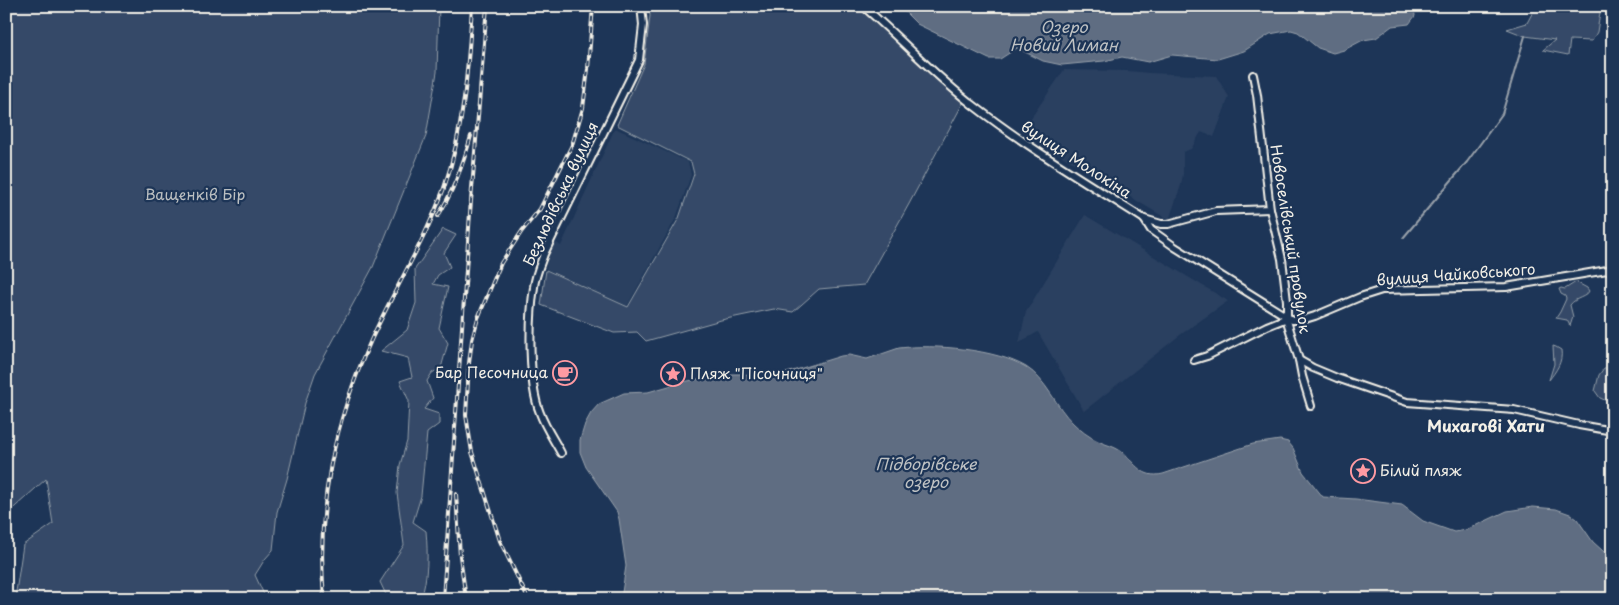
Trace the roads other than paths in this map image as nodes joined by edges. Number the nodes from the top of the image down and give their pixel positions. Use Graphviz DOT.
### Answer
graph roads {
  1 [pos="641,6"];
  2 [pos="863,6"];
  3 [pos="1253,75"];
  4 [pos="1270,209"];
  5 [pos="1144,219"];
  6 [pos="1613,269"];
  7 [pos="1287,318"];
  8 [pos="1194,360"];
  9 [pos="1299,360"];
  10 [pos="1311,406"];
  11 [pos="1613,431"];
  12 [pos="561,453"];
  1 -- 12 [label="street, Безлюдівська вулиця"];
  2 -- 5 [label="street, вулиця Молокіна"];
  3 -- 4 [label="street, Новоселівський провулок"];
  4 -- 5 [label="street"];
  4 -- 7 [label="street, Новоселівський провулок"];
  5 -- 7 [label="street, вулиця Молокіна"];
  6 -- 7 [label="street, вулиця Чайковського"];
  7 -- 8 [label="street, вулиця Чайковського"];
  7 -- 9 [label="street, Новоселівський провулок"];
  9 -- 10 [label="street, Новоселівський провулок"];
  9 -- 11 [label="street"];
}
